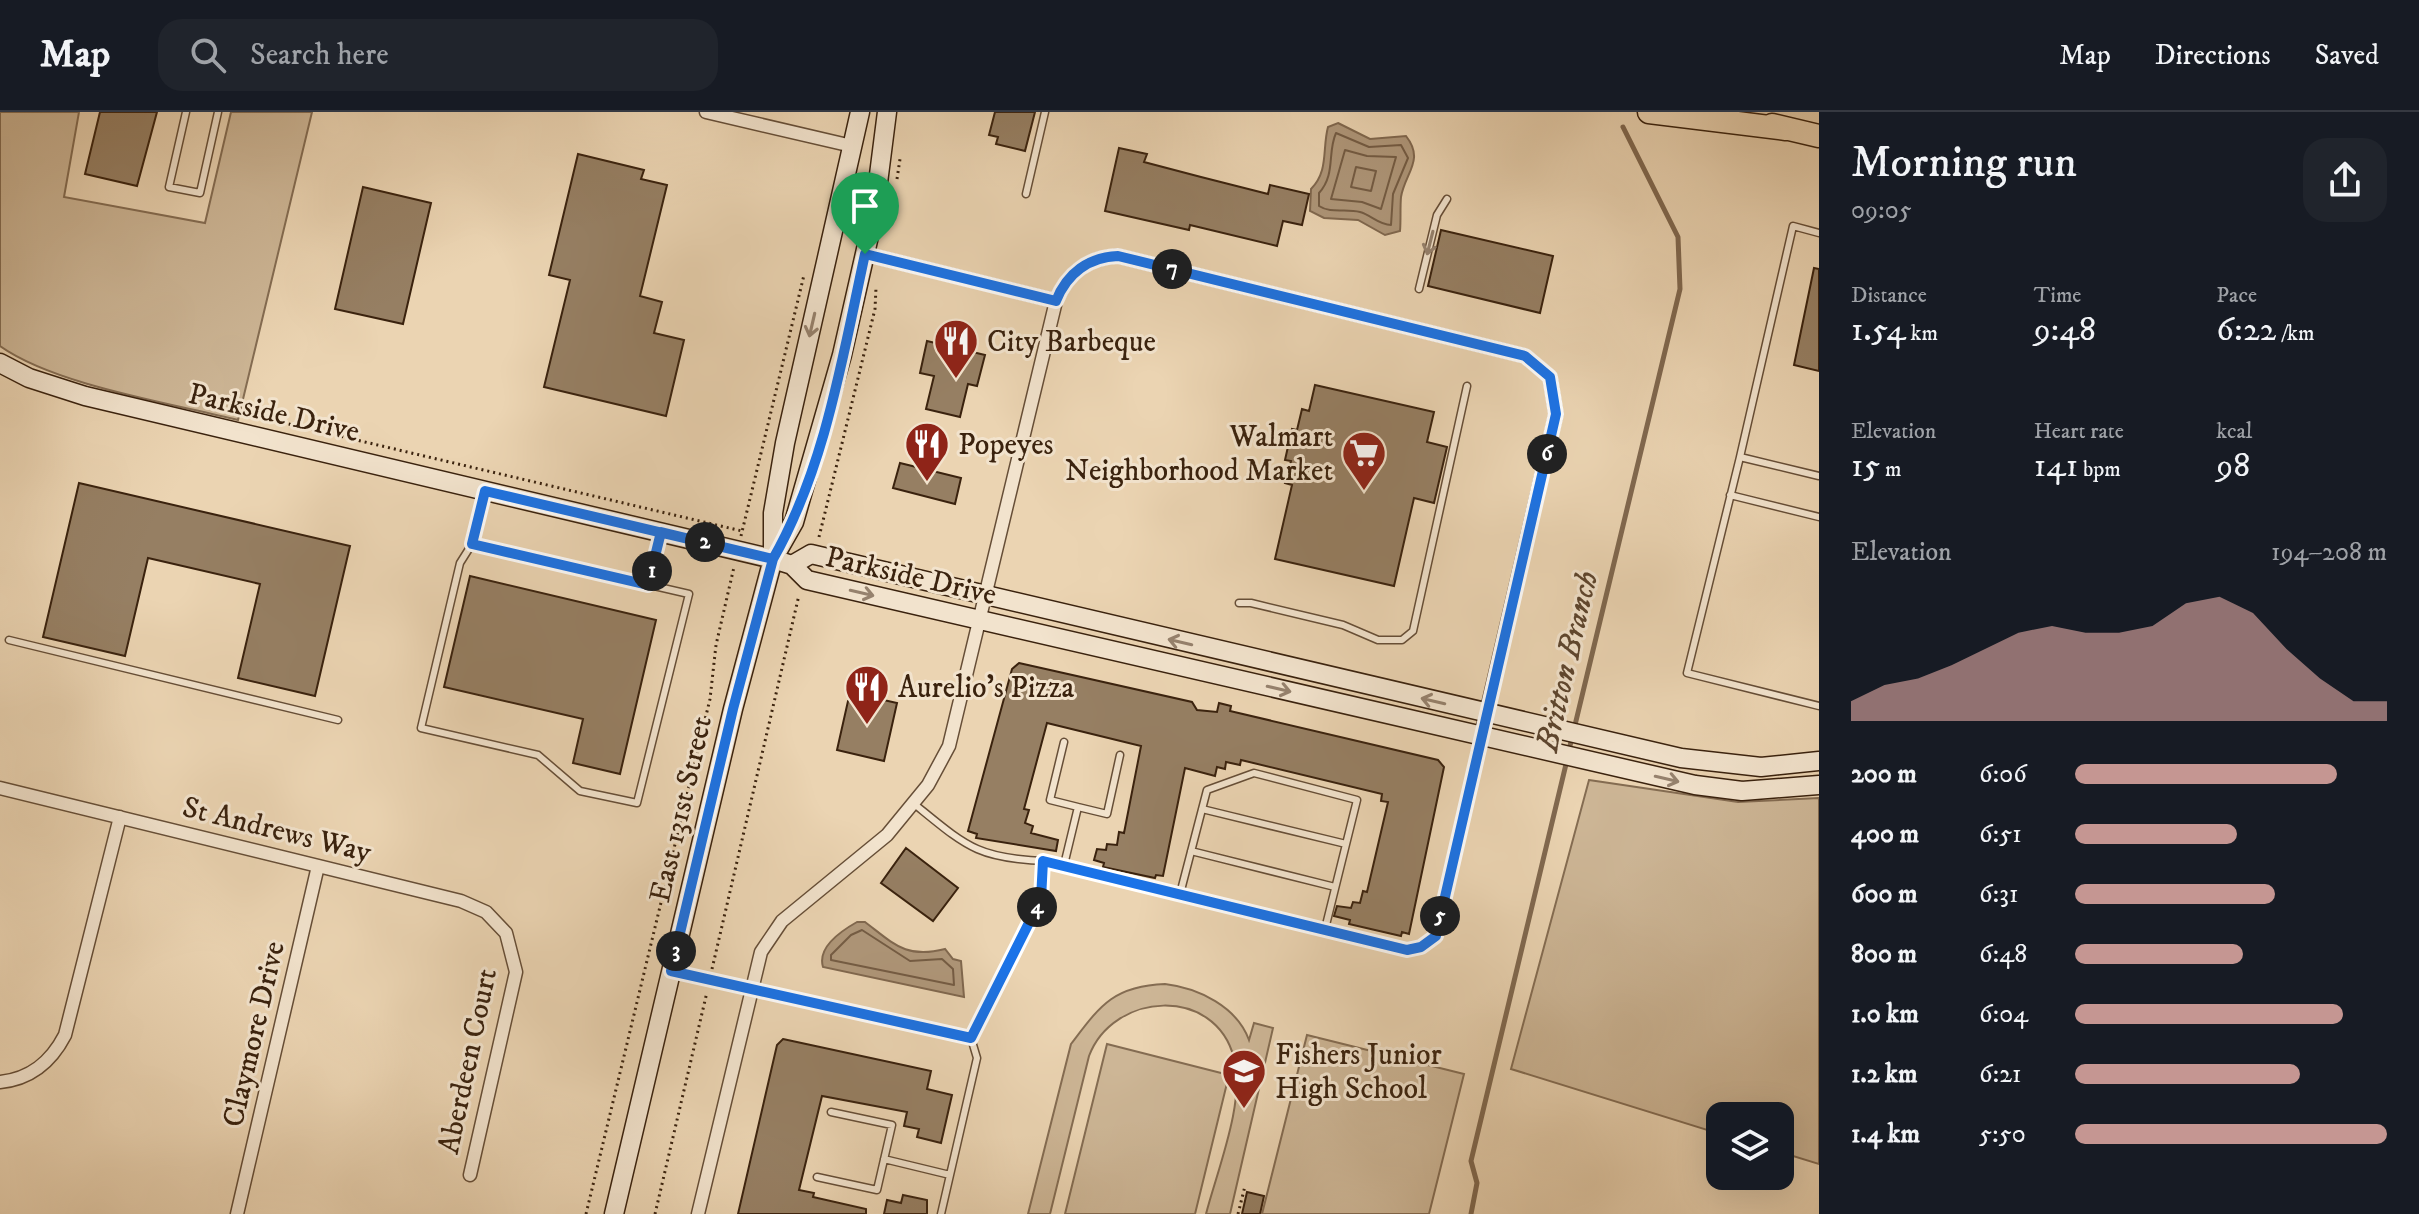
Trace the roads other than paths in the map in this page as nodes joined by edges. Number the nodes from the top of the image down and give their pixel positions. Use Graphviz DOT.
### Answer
graph roads {
  1 [pos="186,112"];
  2 [pos="218,112"];
  3 [pos="706,112"];
  4 [pos="860,112"];
  5 [pos="887,112"];
  6 [pos="1045,112"];
  7 [pos="1649,112"];
  8 [pos="1717,112"];
  9 [pos="1786,129"];
  10 [pos="1819,136"];
  11 [pos="852,146"];
  12 [pos="1026,194"];
  13 [pos="1447,199"];
  14 [pos="1819,233"];
  15 [pos="865,254"];
  16 [pos="1419,289"];
  17 [pos="1056,301"];
  18 [pos="0,363"];
  19 [pos="1467,386"];
  20 [pos="1740,457"];
  21 [pos="1819,476"];
  22 [pos="485,491"];
  23 [pos="1730,495"];
  24 [pos="1819,517"];
  25 [pos="661,532"];
  26 [pos="472,544"];
  27 [pos="773,559"];
  28 [pos="792,565"];
  29 [pos="648,585"];
  30 [pos="984,595"];
  31 [pos="1239,603"];
  32 [pos="978,620"];
  33 [pos="9,640"];
  34 [pos="1819,706"];
  35 [pos="1486,713"];
  36 [pos="338,720"];
  37 [pos="1481,735"];
  38 [pos="1064,742"];
  39 [pos="1120,755"];
  40 [pos="1819,761"];
  41 [pos="1819,785"];
  42 [pos="0,788"];
  43 [pos="913,803"];
  44 [pos="1078,807"];
  45 [pos="1202,809"];
  46 [pos="120,817"];
  47 [pos="1346,844"];
  48 [pos="1191,851"];
  49 [pos="1043,861"];
  50 [pos="1064,865"];
  51 [pos="318,866"];
  52 [pos="1335,887"];
  53 [pos="1180,894"];
  54 [pos="1325,929"];
  55 [pos="515,957"];
  56 [pos="671,971"];
  57 [pos="751,989"];
  58 [pos="971,1038"];
  59 [pos="0,1082"];
  60 [pos="831,1112"];
  61 [pos="884,1159"];
  62 [pos="470,1175"];
  63 [pos="950,1175"];
  64 [pos="817,1177"];
  65 [pos="237,1214"];
  66 [pos="614,1214"];
  67 [pos="698,1214"];
  68 [pos="941,1214"];
  1 -- 2 [label="lane"];
  3 -- 11 [label="street"];
  4 -- 11 [label="street, East 131st Street"];
  5 -- 15 [label="street, East 131st Street"];
  6 -- 12 [label="lane"];
  7 -- 9 [label="highway"];
  8 -- 9 [label="highway"];
  9 -- 10 [label="highway"];
  11 -- 27 [label="street, East 131st Street, one-way"];
  13 -- 16 [label="lane, one-way"];
  14 -- 20 [label="lane"];
  15 -- 17 [label="street"];
  15 -- 27 [label="street, East 131st Street"];
  17 -- 30 [label="street"];
  17 -- 35 [label="street"];
  18 -- 22 [label="street, Parkside Drive"];
  19 -- 31 [label="lane"];
  20 -- 21 [label="lane"];
  20 -- 23 [label="lane"];
  22 -- 25 [label="street, Parkside Drive"];
  22 -- 26 [label="lane"];
  23 -- 24 [label="lane"];
  23 -- 34 [label="lane"];
  25 -- 27 [label="street, Parkside Drive"];
  25 -- 29 [label="lane"];
  26 -- 29 [label="lane"];
  26 -- 29 [label="lane"];
  27 -- 28 [label="street, Parkside Drive"];
  27 -- 56 [label="street, East 131st Street"];
  28 -- 30 [label="street, Parkside Drive"];
  28 -- 32 [label="street, Parkside Drive, one-way"];
  30 -- 32 [label="street"];
  35 -- 30 [label="street, Parkside Drive, one-way"];
  32 -- 37 [label="street, Parkside Drive, one-way"];
  32 -- 43 [label="street"];
  33 -- 36 [label="lane"];
  35 -- 37 [label="street"];
  35 -- 40 [label="street, Parkside Drive"];
  37 -- 41 [label="street, Parkside Drive, one-way"];
  37 -- 54 [label="lane"];
  38 -- 44 [label="lane"];
  39 -- 44 [label="lane"];
  42 -- 46 [label="street, St Andrews Way"];
  43 -- 49 [label="lane"];
  43 -- 57 [label="street"];
  44 -- 50 [label="lane"];
  45 -- 47 [label="lane"];
  45 -- 47 [label="lane"];
  45 -- 48 [label="lane"];
  46 -- 51 [label="street, St Andrews Way"];
  46 -- 59 [label="street"];
  47 -- 52 [label="lane"];
  48 -- 52 [label="lane"];
  48 -- 53 [label="lane"];
  49 -- 50 [label="lane"];
  49 -- 58 [label="lane"];
  50 -- 53 [label="lane"];
  51 -- 55 [label="street, St Andrews Way"];
  51 -- 65 [label="street, Claymore Drive"];
  52 -- 54 [label="lane"];
  53 -- 54 [label="lane"];
  55 -- 62 [label="street, Aberdeen Court"];
  56 -- 57 [label="lane"];
  56 -- 66 [label="street, East 131st Street"];
  57 -- 58 [label="lane"];
  57 -- 67 [label="street"];
  58 -- 63 [label="lane"];
  60 -- 61 [label="lane"];
  61 -- 63 [label="lane"];
  61 -- 64 [label="lane"];
  63 -- 68 [label="lane"];
}
